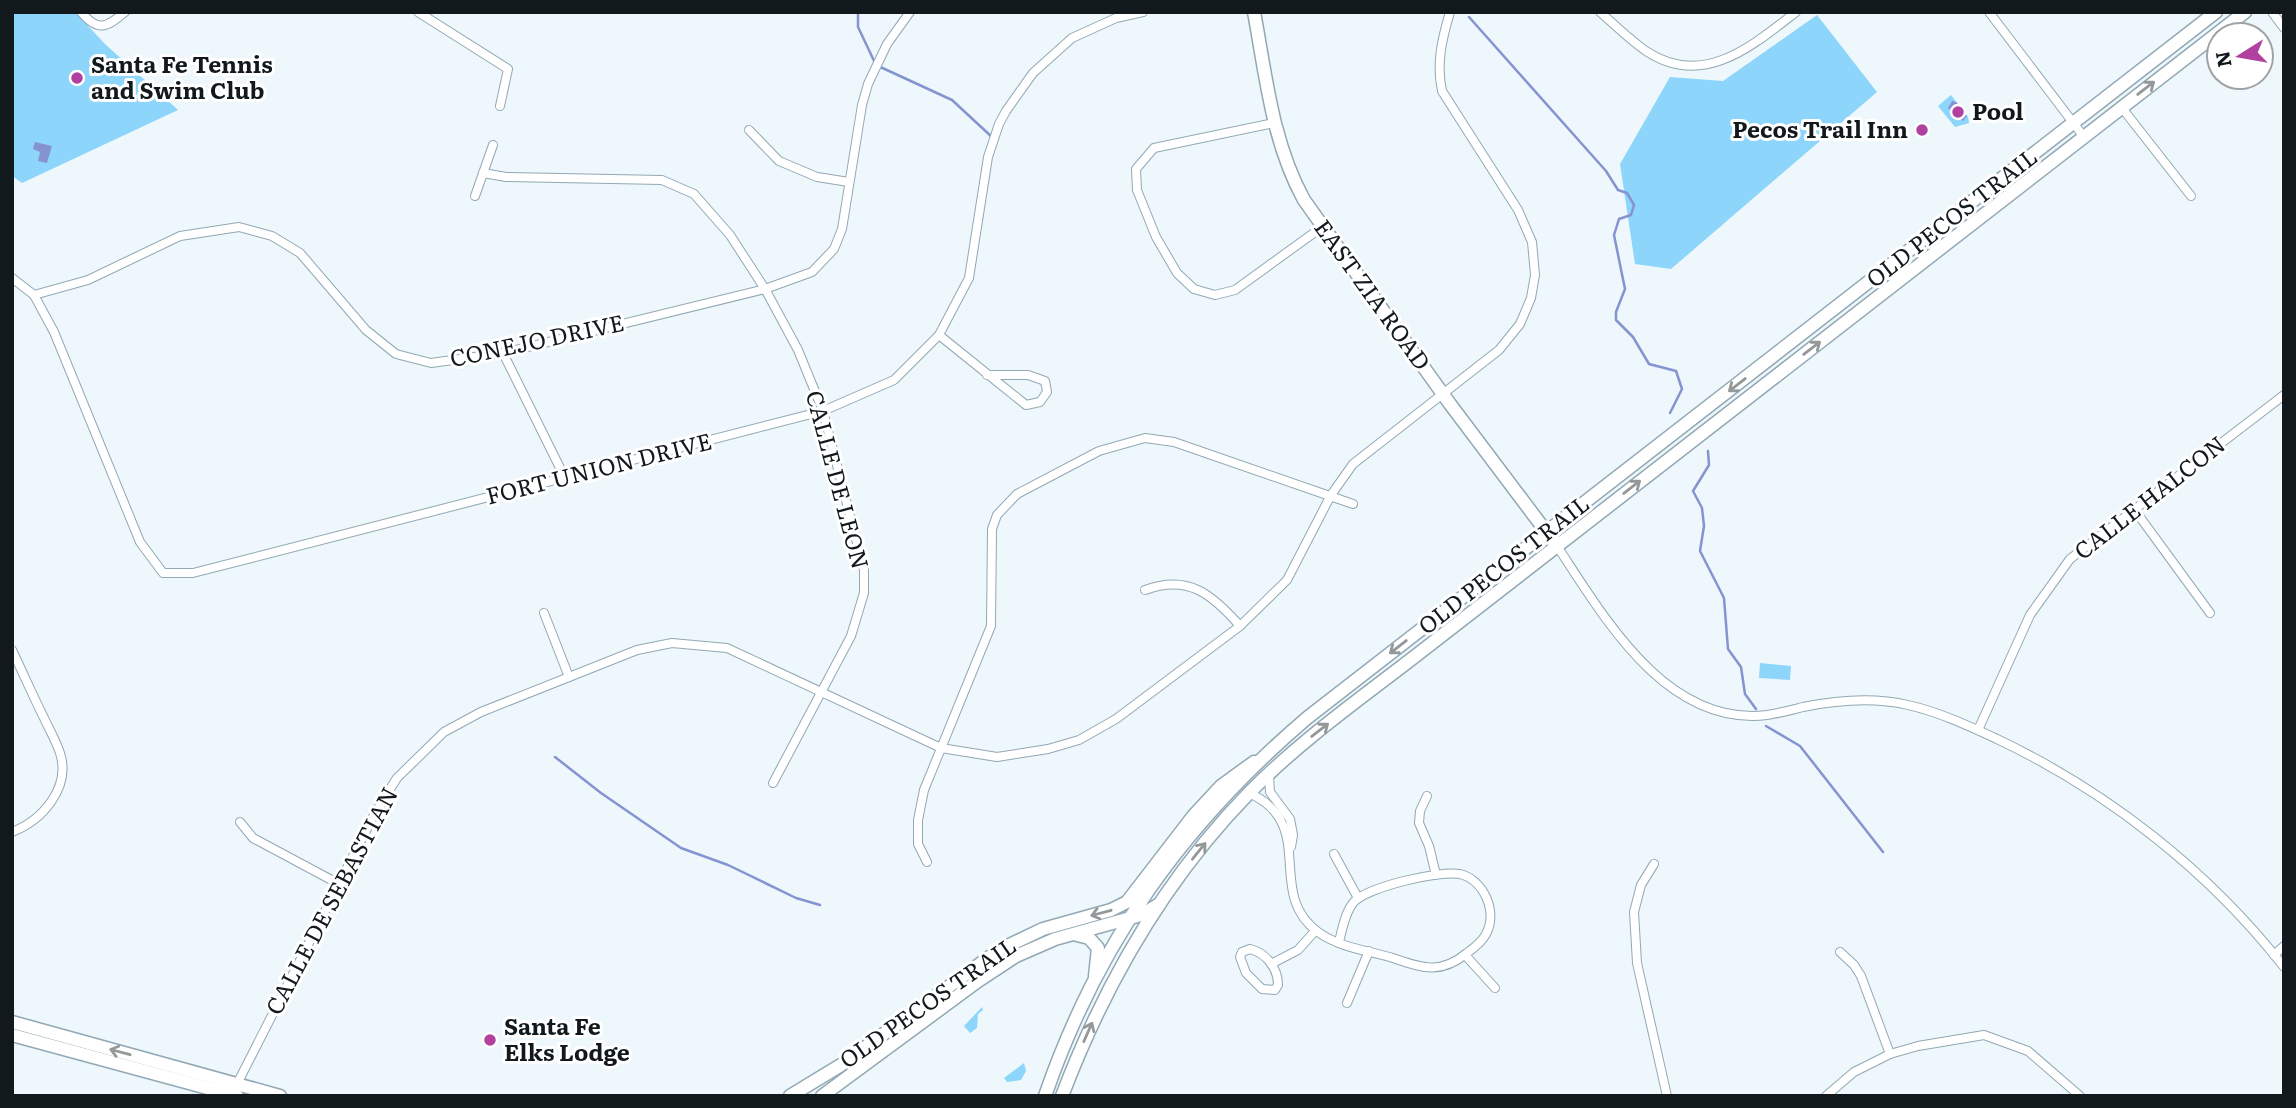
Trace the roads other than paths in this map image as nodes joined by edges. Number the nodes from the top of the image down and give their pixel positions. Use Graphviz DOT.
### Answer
graph roads {
  1 [pos="80,12"];
  2 [pos="125,12"];
  3 [pos="418,12"];
  4 [pos="910,12"];
  5 [pos="1143,12"];
  6 [pos="1254,12"];
  7 [pos="1450,12"];
  8 [pos="1600,12"];
  9 [pos="1796,12"];
  10 [pos="2216,12"];
  11 [pos="2245,12"];
  12 [pos="2272,12"];
  13 [pos="1993,14"];
  14 [pos="2284,28"];
  15 [pos="500,106"];
  16 [pos="2122,108"];
  17 [pos="1274,123"];
  18 [pos="2074,124"];
  19 [pos="749,130"];
  20 [pos="2084,137"];
  21 [pos="493,145"];
  22 [pos="483,173"];
  23 [pos="849,182"];
  24 [pos="474,196"];
  25 [pos="2191,196"];
  26 [pos="1322,228"];
  27 [pos="12,278"];
  28 [pos="765,289"];
  29 [pos="34,295"];
  30 [pos="939,335"];
  31 [pos="503,353"];
  32 [pos="987,375"];
  33 [pos="1442,394"];
  34 [pos="2284,395"];
  35 [pos="823,411"];
  36 [pos="565,478"];
  37 [pos="1331,495"];
  38 [pos="1353,504"];
  39 [pos="2134,509"];
  40 [pos="1546,533"];
  41 [pos="1557,546"];
  42 [pos="1145,590"];
  43 [pos="2210,612"];
  44 [pos="544,613"];
  45 [pos="1240,626"];
  46 [pos="12,650"];
  47 [pos="569,677"];
  48 [pos="821,691"];
  49 [pos="1307,718"];
  50 [pos="1978,730"];
  51 [pos="941,748"];
  52 [pos="1271,749"];
  53 [pos="1269,775"];
  54 [pos="773,783"];
  55 [pos="1249,793"];
  56 [pos="1427,796"];
  57 [pos="240,822"];
  58 [pos="12,832"];
  59 [pos="1290,853"];
  60 [pos="1334,854"];
  61 [pos="927,862"];
  62 [pos="1654,864"];
  63 [pos="1436,875"];
  64 [pos="339,884"];
  65 [pos="1358,898"];
  66 [pos="1158,905"];
  67 [pos="1127,920"];
  68 [pos="1315,931"];
  69 [pos="1055,939"];
  70 [pos="1339,942"];
  71 [pos="2284,946"];
  72 [pos="1369,951"];
  73 [pos="1840,952"];
  74 [pos="1465,955"];
  75 [pos="2274,955"];
  76 [pos="1271,964"];
  77 [pos="2284,967"];
  78 [pos="1094,979"];
  79 [pos="1495,988"];
  80 [pos="1347,1003"];
  81 [pos="12,1022"];
  82 [pos="12,1035"];
  83 [pos="1890,1054"];
  84 [pos="236,1091"];
  85 [pos="280,1096"];
  86 [pos="790,1096"];
  87 [pos="822,1096"];
  88 [pos="1045,1096"];
  89 [pos="1062,1096"];
  90 [pos="1667,1096"];
  91 [pos="1826,1096"];
  92 [pos="2080,1096"];
  1 -- 2 [label="street"];
  3 -- 15 [label="street"];
  4 -- 23 [label="street, CONEJO DRIVE"];
  5 -- 30 [label="street, FORT UNION DRIVE"];
  6 -- 17 [label="main road, EAST ZIA ROAD"];
  7 -- 33 [label="street, CALLE DE SEBASTIAN"];
  8 -- 9 [label="street"];
  10 -- 18 [label="main road, OLD PECOS TRAIL"];
  16 -- 11 [label="main road, OLD PECOS TRAIL, one-way"];
  12 -- 14 [label="street"];
  13 -- 18 [label="street"];
  16 -- 20 [label="main road, OLD PECOS TRAIL"];
  16 -- 25 [label="street"];
  17 -- 26 [label="main road, EAST ZIA ROAD"];
  17 -- 26 [label="street"];
  18 -- 20 [label="street"];
  18 -- 40 [label="main road, OLD PECOS TRAIL, one-way"];
  19 -- 23 [label="street"];
  41 -- 20 [label="main road, OLD PECOS TRAIL, one-way"];
  21 -- 22 [label="street"];
  22 -- 24 [label="street"];
  22 -- 28 [label="street, CALLE DE LEON"];
  23 -- 28 [label="street, CONEJO DRIVE"];
  26 -- 33 [label="main road, EAST ZIA ROAD"];
  27 -- 29 [label="street, FORT UNION DRIVE"];
  28 -- 31 [label="street, CONEJO DRIVE"];
  28 -- 35 [label="street, CALLE DE LEON"];
  29 -- 31 [label="street, CONEJO DRIVE"];
  29 -- 36 [label="street, FORT UNION DRIVE"];
  30 -- 32 [label="street"];
  30 -- 35 [label="street, FORT UNION DRIVE"];
  31 -- 36 [label="street"];
  32 -- 32 [label="street"];
  33 -- 37 [label="street, CALLE DE SEBASTIAN"];
  33 -- 40 [label="main road, EAST ZIA ROAD"];
  34 -- 39 [label="street, CALLE HALCON"];
  35 -- 36 [label="street, FORT UNION DRIVE"];
  35 -- 48 [label="street, CALLE DE LEON"];
  37 -- 38 [label="street"];
  37 -- 45 [label="street, CALLE DE SEBASTIAN"];
  37 -- 51 [label="street"];
  39 -- 43 [label="street"];
  39 -- 50 [label="street, CALLE HALCON"];
  40 -- 41 [label="main road, EAST ZIA ROAD"];
  40 -- 49 [label="main road, OLD PECOS TRAIL, one-way"];
  41 -- 50 [label="street"];
  53 -- 41 [label="main road, OLD PECOS TRAIL, one-way"];
  42 -- 45 [label="street"];
  44 -- 47 [label="street"];
  45 -- 51 [label="street, CALLE DE SEBASTIAN"];
  46 -- 58 [label="street"];
  47 -- 48 [label="street, CALLE DE SEBASTIAN"];
  47 -- 64 [label="street, CALLE DE SEBASTIAN"];
  48 -- 51 [label="street, CALLE DE SEBASTIAN"];
  48 -- 54 [label="street, CALLE DE LEON"];
  49 -- 52 [label="main road, OLD PECOS TRAIL"];
  49 -- 55 [label="main road"];
  50 -- 75 [label="street"];
  51 -- 61 [label="street"];
  52 -- 67 [label="main road"];
  52 -- 86 [label="main road, OLD PECOS TRAIL, one-way"];
  53 -- 55 [label="main road, OLD PECOS TRAIL"];
  53 -- 59 [label="street"];
  55 -- 59 [label="street"];
  66 -- 55 [label="main road, OLD PECOS TRAIL, one-way"];
  56 -- 63 [label="street"];
  57 -- 64 [label="street"];
  59 -- 68 [label="street"];
  60 -- 65 [label="street"];
  62 -- 90 [label="street"];
  63 -- 65 [label="street"];
  63 -- 74 [label="street"];
  64 -- 84 [label="street, CALLE DE SEBASTIAN"];
  65 -- 70 [label="street"];
  66 -- 67 [label="main road, OLD PECOS TRAIL"];
  89 -- 66 [label="main road, one-way"];
  67 -- 69 [label="main road, OLD PECOS TRAIL"];
  67 -- 78 [label="main road"];
  68 -- 70 [label="street"];
  68 -- 76 [label="street"];
  69 -- 78 [label="main road"];
  69 -- 87 [label="main road, OLD PECOS TRAIL"];
  70 -- 72 [label="street"];
  71 -- 75 [label="street"];
  72 -- 74 [label="street"];
  72 -- 80 [label="street"];
  73 -- 83 [label="street"];
  74 -- 79 [label="street"];
  75 -- 77 [label="street"];
  76 -- 76 [label="street"];
  78 -- 88 [label="main road"];
  84 -- 81 [label="main road, one-way"];
  82 -- 84 [label="main road"];
  83 -- 91 [label="street"];
  83 -- 92 [label="street"];
  84 -- 85 [label="main road"];
}
